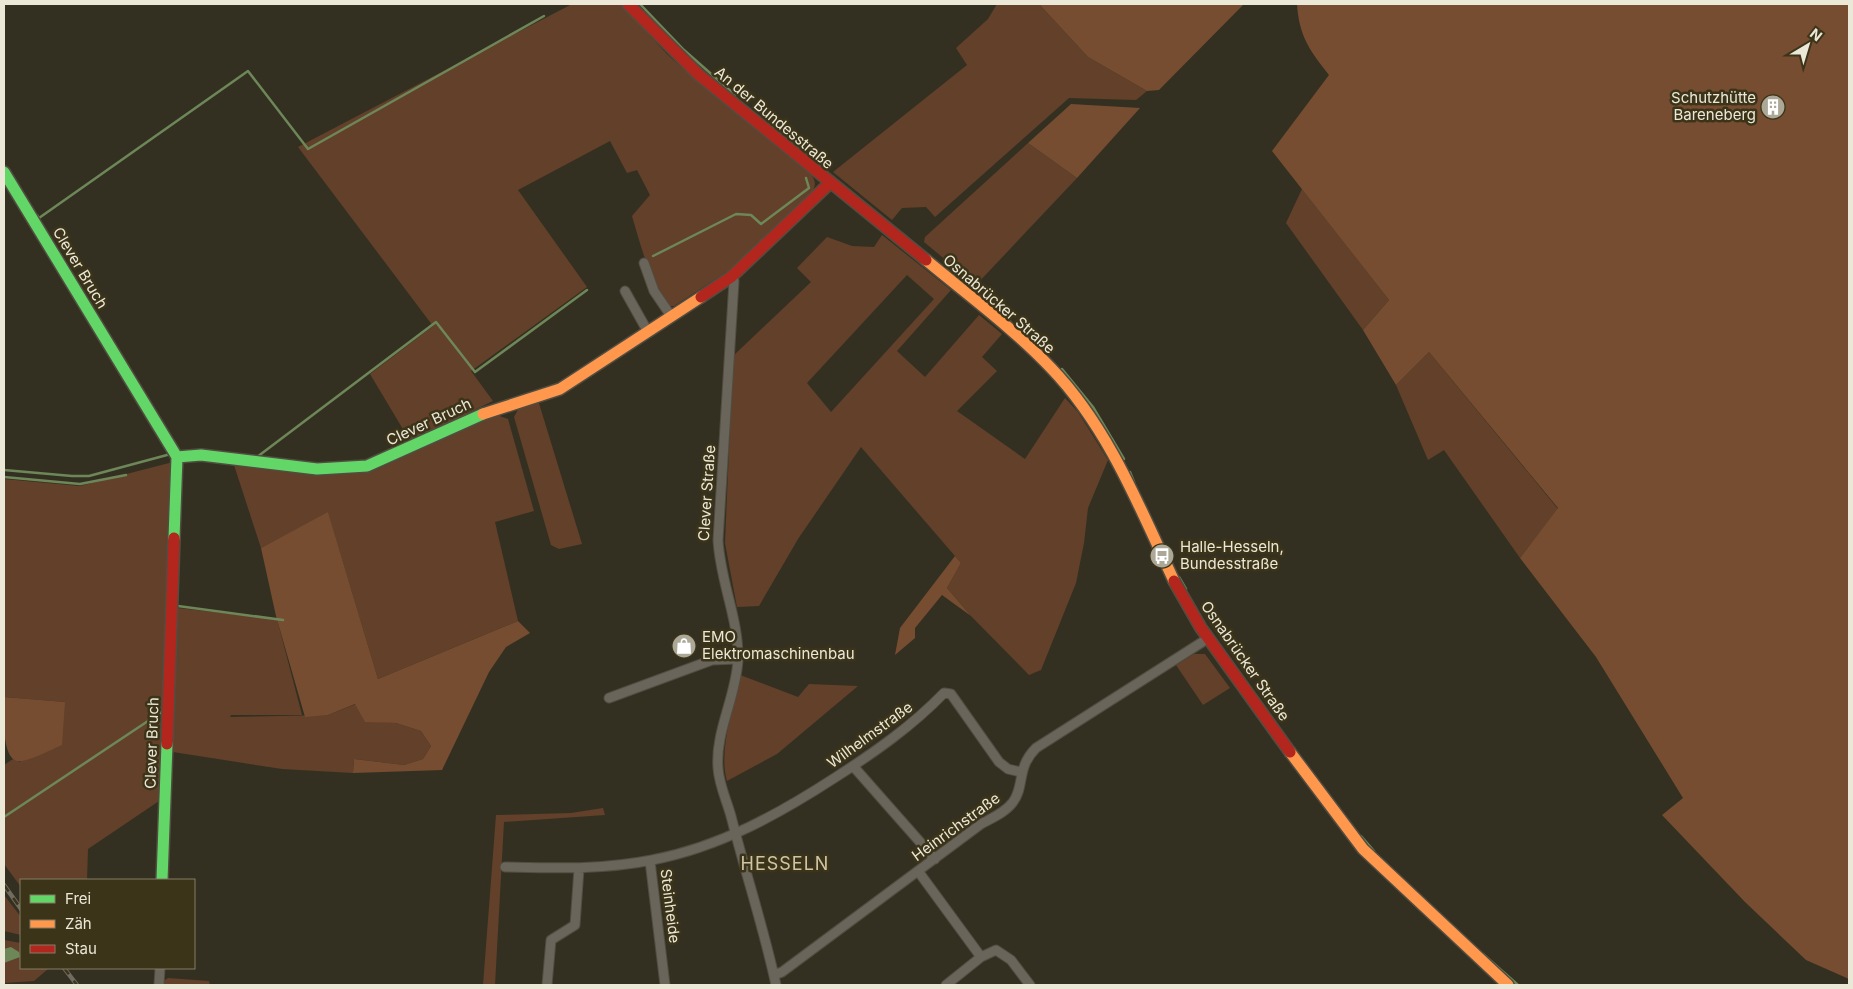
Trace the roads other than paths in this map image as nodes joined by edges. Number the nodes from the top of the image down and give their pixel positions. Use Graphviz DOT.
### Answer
graph roads {
  1 [pos="628,4"];
  2 [pos="4,172"];
  3 [pos="830,183"];
  4 [pos="908,247"];
  5 [pos="644,263"];
  6 [pos="731,277"];
  7 [pos="625,291"];
  8 [pos="671,316"];
  9 [pos="648,332"];
  10 [pos="177,457"];
  11 [pos="1207,639"];
  12 [pos="738,659"];
  13 [pos="609,698"];
  14 [pos="853,766"];
  15 [pos="1021,772"];
  16 [pos="736,834"];
  17 [pos="935,858"];
  18 [pos="650,861"];
  19 [pos="505,866"];
  20 [pos="579,870"];
  21 [pos="918,871"];
  22 [pos="162,879"];
  23 [pos="981,957"];
  24 [pos="160,970"];
  25 [pos="774,975"];
  26 [pos="159,985"];
  27 [pos="547,985"];
  28 [pos="665,985"];
  29 [pos="776,985"];
  30 [pos="946,985"];
  31 [pos="1030,985"];
  32 [pos="1508,985"];
  1 -- 3 [label="street, An der Bundesstraße"];
  2 -- 10 [label="street, Clever Bruch"];
  3 -- 4 [label="street, An der Bundesstraße"];
  3 -- 6 [label="street"];
  4 -- 11 [label="street, Osnabrücker Straße"];
  5 -- 8 [label="street"];
  6 -- 8 [label="street, Clever Bruch"];
  6 -- 12 [label="street, Clever Straße"];
  7 -- 9 [label="street"];
  8 -- 9 [label="street, Clever Bruch"];
  9 -- 10 [label="street, Clever Bruch"];
  10 -- 22 [label="street, Clever Bruch"];
  11 -- 15 [label="street, Heinrichstraße"];
  11 -- 32 [label="street, Osnabrücker Straße"];
  12 -- 13 [label="street"];
  12 -- 16 [label="street, Clever Straße"];
  14 -- 15 [label="street, Wilhelmstraße"];
  14 -- 16 [label="street, Wilhelmstraße"];
  14 -- 17 [label="street"];
  15 -- 17 [label="street, Heinrichstraße"];
  16 -- 18 [label="street, Steinheide"];
  16 -- 25 [label="street, Clever Straße"];
  17 -- 21 [label="street, Heinrichstraße"];
  18 -- 20 [label="street"];
  18 -- 28 [label="street, Steinheide"];
  19 -- 20 [label="street"];
  20 -- 27 [label="street"];
  21 -- 23 [label="street"];
  21 -- 25 [label="street, Heinrichstraße"];
  23 -- 30 [label="street"];
  23 -- 31 [label="street"];
  24 -- 26 [label="street"];
  25 -- 29 [label="street, Clever Straße"];
}
